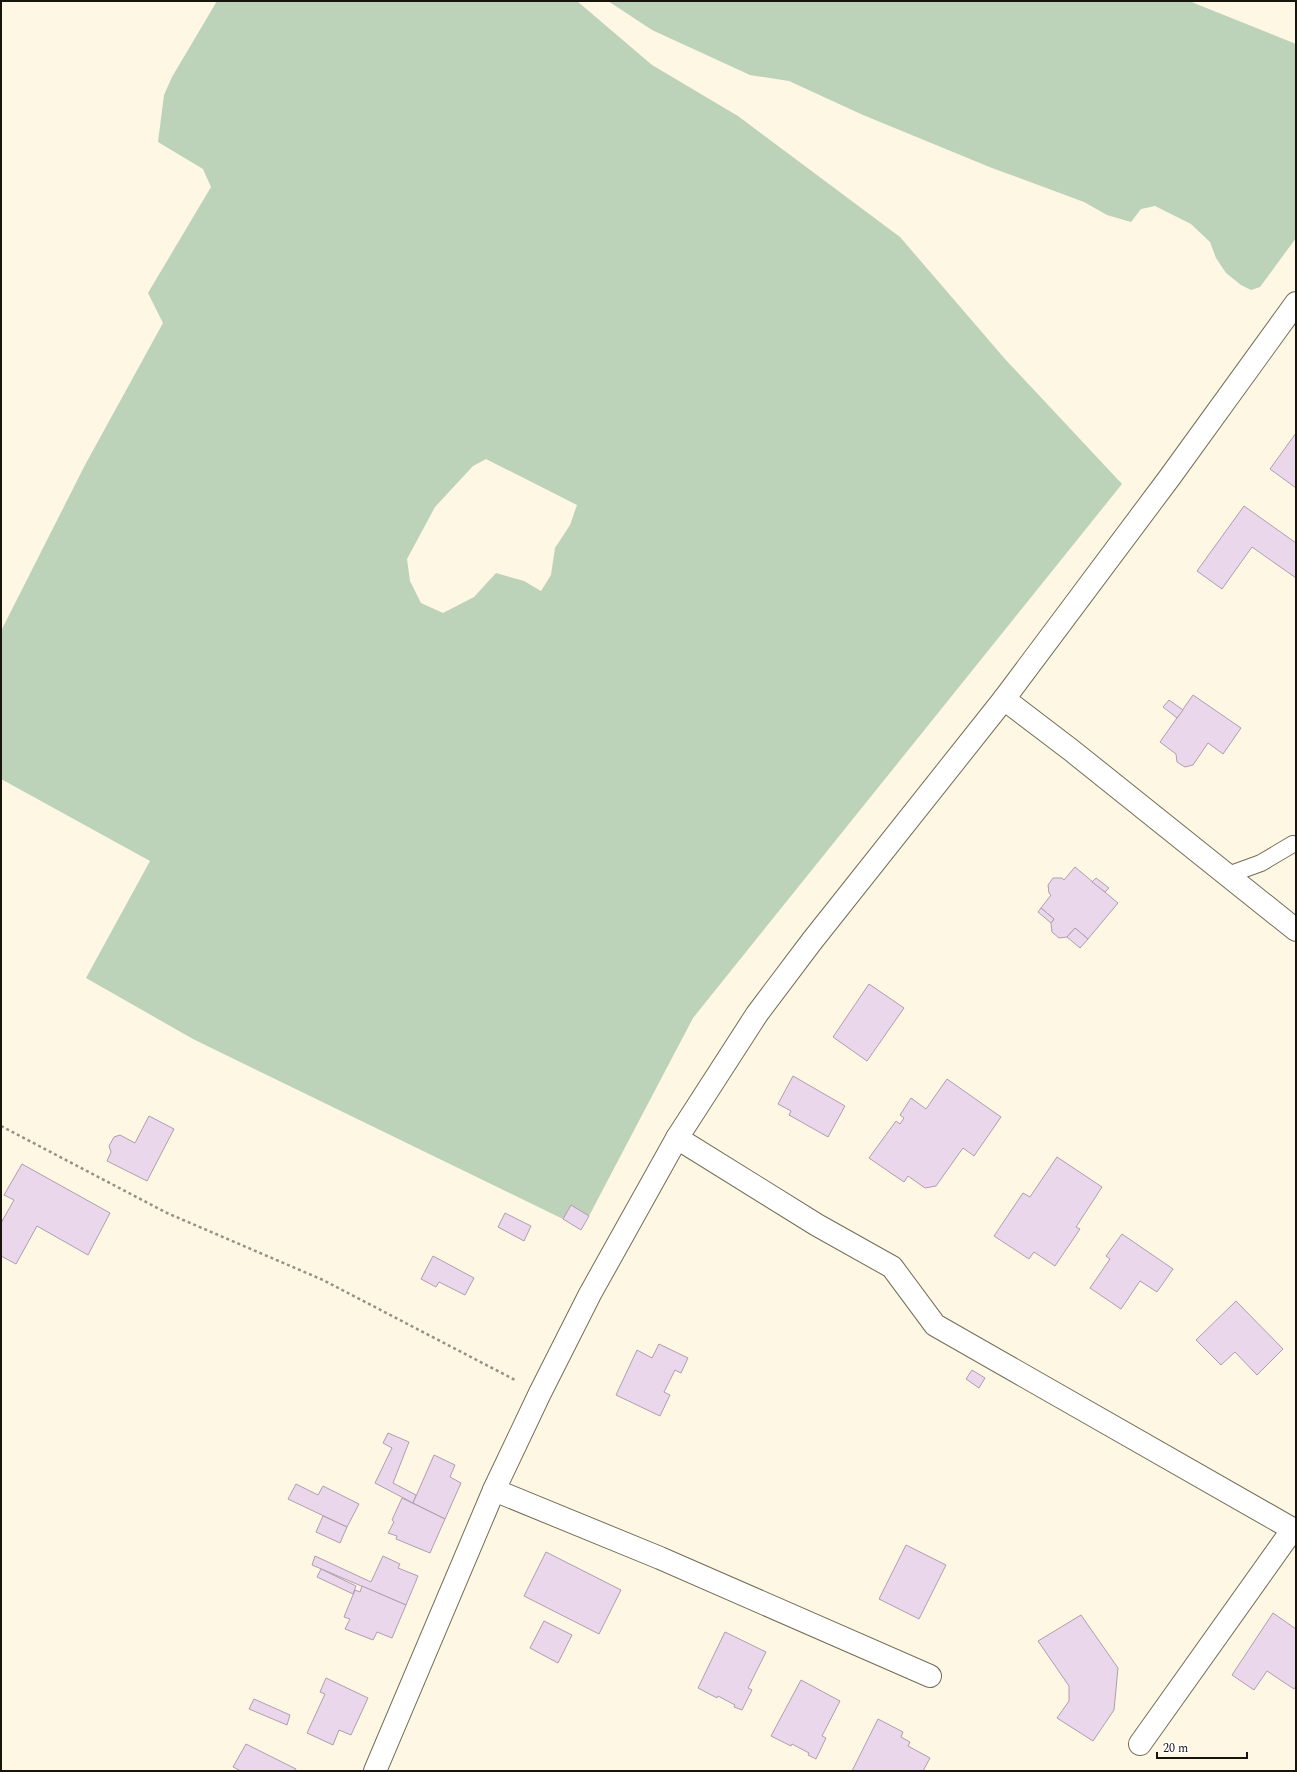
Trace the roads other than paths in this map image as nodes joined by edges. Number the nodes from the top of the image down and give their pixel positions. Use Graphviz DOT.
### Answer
graph roads {
  1 [pos="1296,303"];
  2 [pos="1004,698"];
  3 [pos="1293,844"];
  4 [pos="1228,875"];
  5 [pos="1296,930"];
  6 [pos="677,1138"];
  7 [pos="494,1490"];
  8 [pos="1294,1530"];
  9 [pos="930,1676"];
  10 [pos="1140,1744"];
  11 [pos="375,1771"];
  1 -- 2 [label="street"];
  2 -- 4 [label="street"];
  2 -- 6 [label="street"];
  3 -- 4 [label="lane"];
  4 -- 5 [label="street"];
  6 -- 7 [label="street"];
  6 -- 8 [label="street"];
  7 -- 9 [label="street"];
  7 -- 11 [label="street"];
  8 -- 10 [label="street"];
}
